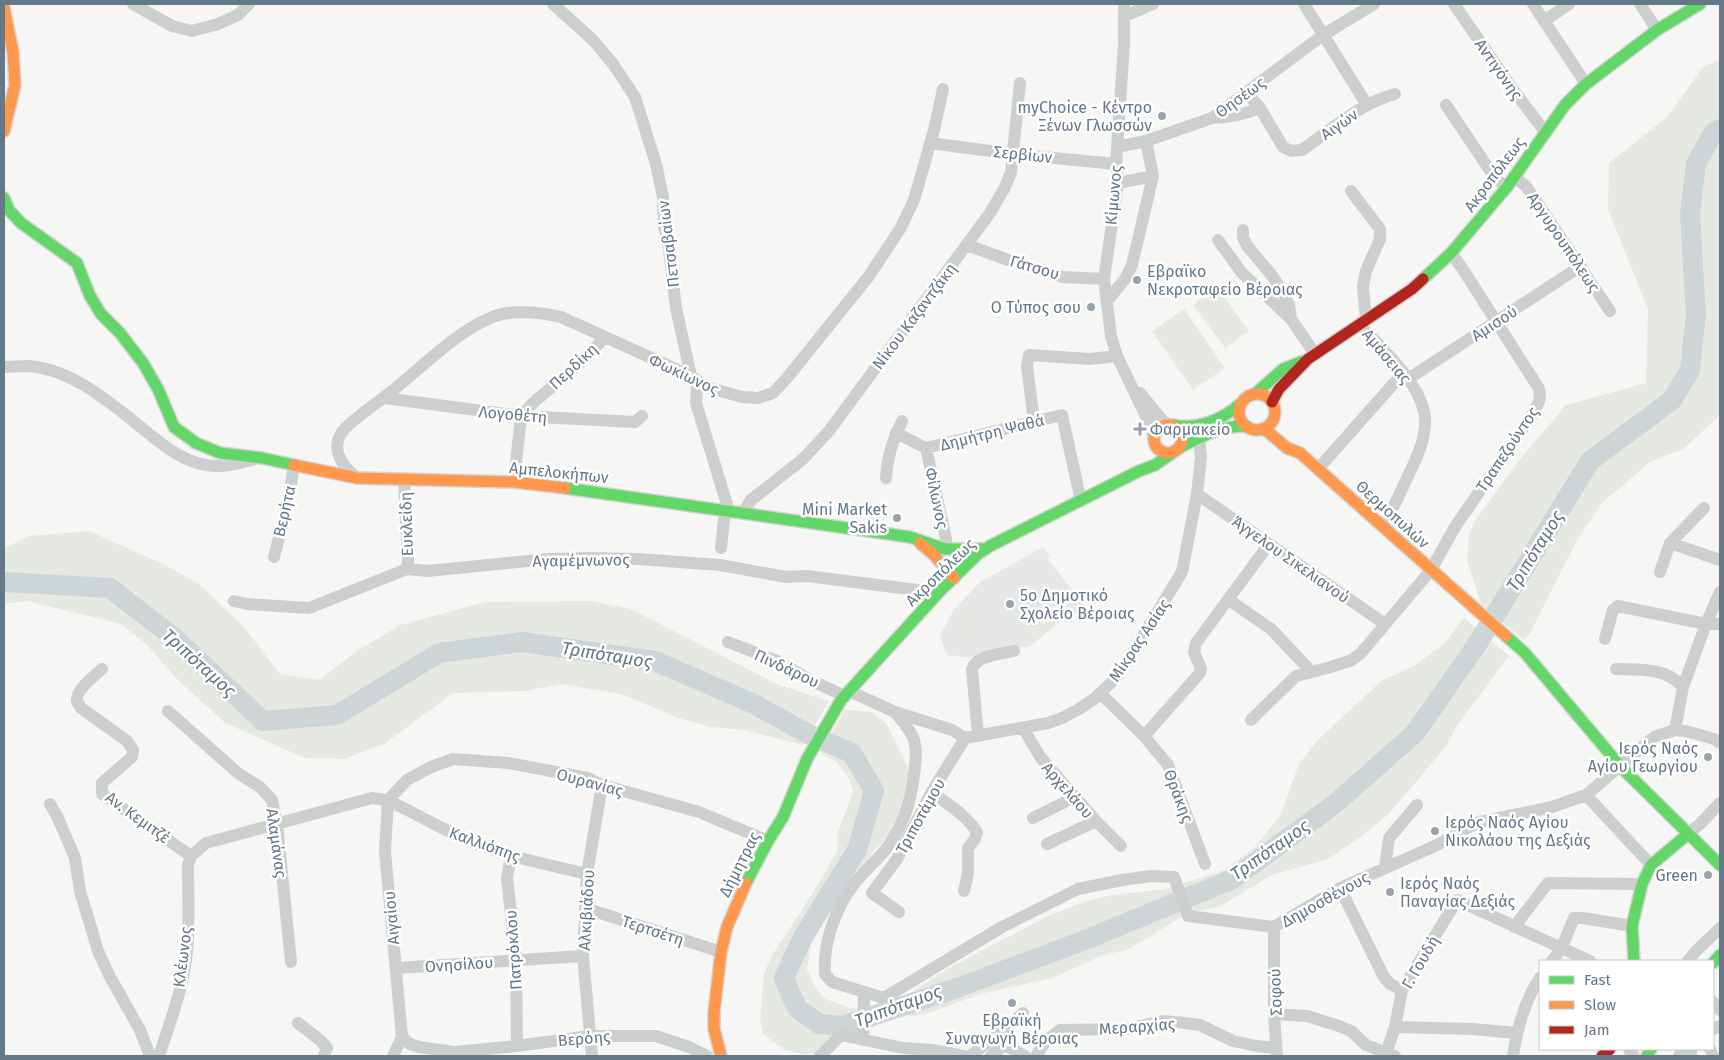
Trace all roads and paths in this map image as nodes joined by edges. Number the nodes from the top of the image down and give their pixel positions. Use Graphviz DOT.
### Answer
graph roads {
  1 [pos="133,4"];
  2 [pos="249,4"];
  3 [pos="553,4"];
  4 [pos="1153,4"];
  5 [pos="1374,4"];
  6 [pos="1454,4"];
  7 [pos="1533,4"];
  8 [pos="1570,4"];
  9 [pos="1640,4"];
  10 [pos="1700,4"];
  11 [pos="1307,5"];
  12 [pos="5,8"];
  13 [pos="1124,10"];
  14 [pos="1544,21"];
  15 [pos="1657,30"];
  16 [pos="1323,35"];
  17 [pos="1020,82"];
  18 [pos="1586,84"];
  19 [pos="943,89"];
  20 [pos="1247,93"];
  21 [pos="1395,94"];
  22 [pos="1367,105"];
  23 [pos="1446,105"];
  24 [pos="1260,108"];
  25 [pos="1212,118"];
  26 [pos="4,131"];
  27 [pos="1546,133"];
  28 [pos="1146,141"];
  29 [pos="930,143"];
  30 [pos="1117,147"];
  31 [pos="1013,154"];
  32 [pos="1116,164"];
  33 [pos="1153,176"];
  34 [pos="1511,182"];
  35 [pos="1118,183"];
  36 [pos="1351,191"];
  37 [pos="4,198"];
  38 [pos="1244,230"];
  39 [pos="1218,240"];
  40 [pos="968,244"];
  41 [pos="1451,253"];
  42 [pos="1580,266"];
  43 [pos="1104,279"];
  44 [pos="1107,301"];
  45 [pos="1610,311"];
  46 [pos="1291,319"];
  47 [pos="1363,322"];
  48 [pos="1496,322"];
  49 [pos="604,337"];
  50 [pos="1117,356"];
  51 [pos="1311,357"];
  52 [pos="4,367"];
  53 [pos="691,376"];
  54 [pos="1405,376"];
  55 [pos="1131,382"];
  56 [pos="1254,394"];
  57 [pos="384,398"];
  58 [pos="1272,402"];
  59 [pos="1240,404"];
  60 [pos="521,416"];
  61 [pos="642,416"];
  62 [pos="902,421"];
  63 [pos="1034,422"];
  64 [pos="1171,425"];
  65 [pos="1279,425"];
  66 [pos="1246,426"];
  67 [pos="1261,429"];
  68 [pos="896,433"];
  69 [pos="1199,439"];
  70 [pos="1154,440"];
  71 [pos="926,448"];
  72 [pos="1177,449"];
  73 [pos="1300,453"];
  74 [pos="262,458"];
  75 [pos="294,465"];
  76 [pos="1318,469"];
  77 [pos="1139,471"];
  78 [pos="357,478"];
  79 [pos="886,478"];
  80 [pos="404,480"];
  81 [pos="514,482"];
  82 [pos="1198,494"];
  83 [pos="1081,501"];
  84 [pos="1704,508"];
  85 [pos="727,511"];
  86 [pos="743,513"];
  87 [pos="1382,526"];
  88 [pos="912,538"];
  89 [pos="1670,543"];
  90 [pos="1269,544"];
  91 [pos="722,548"];
  92 [pos="946,549"];
  93 [pos="986,549"];
  94 [pos="274,557"];
  95 [pos="1720,560"];
  96 [pos="944,566"];
  97 [pos="407,569"];
  98 [pos="962,569"];
  99 [pos="1432,570"];
  100 [pos="1660,572"];
  101 [pos="954,578"];
  102 [pos="1720,592"];
  103 [pos="936,596"];
  104 [pos="1229,600"];
  105 [pos="234,601"];
  106 [pos="1385,624"];
  107 [pos="1706,624"];
  108 [pos="1720,624"];
  109 [pos="1605,639"];
  110 [pos="728,642"];
  111 [pos="1014,651"];
  112 [pos="102,669"];
  113 [pos="1616,669"];
  114 [pos="1309,673"];
  115 [pos="1683,687"];
  116 [pos="1100,693"];
  117 [pos="845,695"];
  118 [pos="168,711"];
  119 [pos="895,712"];
  120 [pos="1251,720"];
  121 [pos="1023,728"];
  122 [pos="1675,730"];
  123 [pos="978,736"];
  124 [pos="1144,736"];
  125 [pos="965,738"];
  126 [pos="1720,743"];
  127 [pos="1621,767"];
  128 [pos="602,785"];
  129 [pos="931,793"];
  130 [pos="1586,795"];
  131 [pos="1074,797"];
  132 [pos="388,800"];
  133 [pos="1720,803"];
  134 [pos="50,804"];
  135 [pos="1417,804"];
  136 [pos="1033,818"];
  137 [pos="1096,821"];
  138 [pos="277,824"];
  139 [pos="1688,834"];
  140 [pos="768,840"];
  141 [pos="1047,844"];
  142 [pos="1121,846"];
  143 [pos="191,856"];
  144 [pos="511,856"];
  145 [pos="1205,864"];
  146 [pos="1651,865"];
  147 [pos="1720,865"];
  148 [pos="1385,868"];
  149 [pos="587,874"];
  150 [pos="1642,884"];
  151 [pos="1340,888"];
  152 [pos="964,891"];
  153 [pos="585,908"];
  154 [pos="899,912"];
  155 [pos="1632,926"];
  156 [pos="1274,927"];
  157 [pos="1514,927"];
  158 [pos="1719,932"];
  159 [pos="1561,949"];
  160 [pos="721,952"];
  161 [pos="583,956"];
  162 [pos="1692,956"];
  163 [pos="516,960"];
  164 [pos="1553,960"];
  165 [pos="1588,960"];
  166 [pos="1634,960"];
  167 [pos="291,962"];
  168 [pos="396,968"];
  169 [pos="1539,979"];
  170 [pos="1402,990"];
  171 [pos="864,992"];
  172 [pos="1023,1013"];
  173 [pos="1274,1014"];
  174 [pos="298,1023"];
  175 [pos="1395,1027"];
  176 [pos="1517,1033"];
  177 [pos="590,1036"];
  178 [pos="402,1037"];
  179 [pos="863,1040"];
  180 [pos="516,1046"];
  181 [pos="689,1052"];
  182 [pos="1276,1052"];
  183 [pos="1389,1055"];
  184 [pos="150,1056"];
  185 [pos="159,1056"];
  186 [pos="324,1056"];
  187 [pos="393,1056"];
  188 [pos="592,1056"];
  189 [pos="707,1056"];
  190 [pos="721,1056"];
  191 [pos="820,1056"];
  192 [pos="964,1056"];
  193 [pos="970,1056"];
  194 [pos="991,1056"];
  195 [pos="1025,1056"];
  196 [pos="1036,1056"];
  197 [pos="1513,1056"];
  1 -- 2 [label="street"];
  3 -- 53 [label="street, Πετσαβαίων"];
  4 -- 13 [label="street"];
  5 -- 16 [label="street, Θησέως"];
  6 -- 27 [label="street, Αντιγόνης"];
  7 -- 14 [label="street"];
  8 -- 14 [label="street"];
  9 -- 15 [label="street"];
  10 -- 15 [label="street, Ακροπόλεως"];
  11 -- 16 [label="street"];
  12 -- 26 [label="street"];
  13 -- 30 [label="street, Κίμωνος"];
  14 -- 18 [label="street"];
  15 -- 18 [label="street, Ακροπόλεως"];
  16 -- 20 [label="street, Θησέως"];
  16 -- 22 [label="street"];
  17 -- 31 [label="street, Νίκου Καζαντζάκη"];
  18 -- 27 [label="street, Ακροπόλεως"];
  19 -- 29 [label="street, Φωκίωνος"];
  20 -- 24 [label="street"];
  20 -- 25 [label="street, Θησέως"];
  21 -- 22 [label="street, Αιγών"];
  22 -- 24 [label="street, Αιγών"];
  23 -- 34 [label="street, Αργυρουπόλεως"];
  24 -- 25 [label="street"];
  25 -- 28 [label="street, Θησέως"];
  27 -- 34 [label="street, Ακροπόλεως"];
  28 -- 30 [label="street, Θησέως"];
  28 -- 33 [label="street"];
  29 -- 31 [label="street, Σερβίων"];
  29 -- 53 [label="street, Φωκίωνος"];
  30 -- 32 [label="street, Κίμωνος"];
  31 -- 32 [label="street, Σερβίων"];
  31 -- 40 [label="street, Νίκου Καζαντζάκη"];
  32 -- 35 [label="street, Κίμωνος"];
  33 -- 35 [label="street"];
  33 -- 44 [label="street"];
  34 -- 41 [label="street, Ακροπόλεως"];
  34 -- 42 [label="street, Αργυρουπόλεως"];
  35 -- 43 [label="street, Κίμωνος"];
  36 -- 47 [label="street"];
  37 -- 74 [label="street, Αμπελοκήπων"];
  38 -- 46 [label="street"];
  39 -- 46 [label="street"];
  40 -- 43 [label="street, Γάτσου"];
  40 -- 86 [label="street, Νίκου Καζαντζάκη"];
  41 -- 47 [label="street, Ακροπόλεως"];
  41 -- 48 [label="street, Τραπεζούντος"];
  42 -- 45 [label="street, Αργυρουπόλεως"];
  42 -- 48 [label="street, Αμισού"];
  43 -- 44 [label="street, Κίμωνος"];
  44 -- 50 [label="street, Κίμωνος"];
  46 -- 51 [label="street"];
  47 -- 51 [label="street, Ακροπόλεως"];
  47 -- 54 [label="street, Αμάσειας"];
  48 -- 54 [label="street, Αμισού"];
  48 -- 99 [label="street, Τραπεζούντος"];
  49 -- 53 [label="street, Φωκίωνος"];
  49 -- 57 [label="street, Φωκίωνος"];
  49 -- 60 [label="street, Περδίκη"];
  50 -- 55 [label="street, Κίμωνος"];
  50 -- 63 [label="street"];
  51 -- 56 [label="street, Ακροπόλεως"];
  51 -- 58 [label="street, Ακροπόλεως"];
  52 -- 74 [label="street"];
  53 -- 85 [label="street, Πετσαβαίων"];
  54 -- 76 [label="street, Αμισού"];
  54 -- 87 [label="street, Αμάσειας"];
  55 -- 64 [label="street, Κίμωνος"];
  55 -- 70 [label="street, Κίμωνος"];
  56 -- 58 [label="street"];
  56 -- 59 [label="street"];
  57 -- 60 [label="street, Λογοθέτη"];
  57 -- 78 [label="street, Φωκίωνος"];
  58 -- 65 [label="street"];
  59 -- 64 [label="street"];
  59 -- 66 [label="street"];
  60 -- 61 [label="street, Λογοθέτη"];
  60 -- 81 [label="street"];
  62 -- 68 [label="street"];
  63 -- 71 [label="street, Δημήτρη Ψαθά"];
  63 -- 83 [label="street, Δημήτρη Ψαθά"];
  64 -- 70 [label="street"];
  64 -- 72 [label="street"];
  65 -- 67 [label="street"];
  65 -- 73 [label="street, Θερμοπυλών"];
  66 -- 67 [label="street"];
  66 -- 69 [label="street, Ακροπόλεως"];
  67 -- 73 [label="street, Θερμοπυλών"];
  68 -- 71 [label="street, Δημήτρη Ψαθά"];
  68 -- 79 [label="street"];
  69 -- 72 [label="street, Ακροπόλεως"];
  69 -- 82 [label="street, Μίκρας Ασίας"];
  70 -- 72 [label="street"];
  70 -- 77 [label="street"];
  71 -- 92 [label="street, Φίλωνος"];
  72 -- 77 [label="street, Ακροπόλεως"];
  73 -- 76 [label="street, Θερμοπυλών"];
  74 -- 75 [label="street, Αμπελοκήπων"];
  75 -- 78 [label="street, Αμπελοκήπων"];
  75 -- 94 [label="street, Βερήτα"];
  76 -- 87 [label="street, Θερμοπυλών"];
  77 -- 83 [label="street, Ακροπόλεως"];
  78 -- 80 [label="street, Αμπελοκήπων"];
  80 -- 81 [label="street, Αμπελοκήπων"];
  80 -- 97 [label="street, Ευκλείδη"];
  81 -- 85 [label="street, Αμπελοκήπων"];
  82 -- 90 [label="street, Άγγελου Σικελιανού"];
  82 -- 116 [label="street, Μίκρας Ασίας"];
  83 -- 93 [label="street, Ακροπόλεως"];
  84 -- 89 [label="street"];
  85 -- 86 [label="street, Αμπελοκήπων"];
  85 -- 91 [label="street"];
  86 -- 88 [label="street, Αμπελοκήπων"];
  87 -- 99 [label="street, Θερμοπυλών"];
  88 -- 92 [label="street, Αμπελοκήπων"];
  88 -- 96 [label="street"];
  89 -- 95 [label="street"];
  89 -- 100 [label="street"];
  90 -- 104 [label="street"];
  90 -- 106 [label="street, Άγγελου Σικελιανού"];
  92 -- 93 [label="street, Αμπελοκήπων"];
  92 -- 98 [label="street"];
  93 -- 98 [label="street, Ακροπόλεως"];
  96 -- 101 [label="street"];
  96 -- 103 [label="street"];
  97 -- 103 [label="street, Αγαμέμνωνος"];
  97 -- 105 [label="street, Αγαμέμνωνος"];
  98 -- 101 [label="street, Ακροπόλεως"];
  99 -- 106 [label="street"];
  99 -- 127 [label="street, Θερμοπυλών"];
  101 -- 103 [label="street, Ακροπόλεως"];
  102 -- 107 [label="street"];
  103 -- 117 [label="street, Ακροπόλεως"];
  104 -- 114 [label="street"];
  104 -- 124 [label="street"];
  106 -- 114 [label="street"];
  107 -- 108 [label="street"];
  107 -- 109 [label="street"];
  107 -- 115 [label="street"];
  110 -- 117 [label="street, Πινδάρου"];
  111 -- 123 [label="street"];
  112 -- 143 [label="street, Αν. Κεμιτζέ"];
  113 -- 115 [label="street"];
  114 -- 120 [label="street"];
  115 -- 122 [label="street"];
  116 -- 121 [label="street, Μίκρας Ασίας"];
  116 -- 124 [label="street, Θράκης"];
  117 -- 119 [label="street"];
  117 -- 140 [label="street, Δήμητρας"];
  118 -- 138 [label="street, Αλαμάνας"];
  119 -- 125 [label="street"];
  119 -- 171 [label="street, Τριποτάμου"];
  121 -- 123 [label="street, Μίκρας Ασίας"];
  121 -- 131 [label="street, Αρχελάου"];
  122 -- 126 [label="street"];
  122 -- 127 [label="street, Δημοσθένους"];
  123 -- 125 [label="street, Μίκρας Ασίας"];
  124 -- 145 [label="street, Θράκης"];
  125 -- 129 [label="street, Τριποτάμου"];
  127 -- 130 [label="street, Δημοσθένους"];
  127 -- 139 [label="street"];
  128 -- 132 [label="street, Ουρανίας"];
  128 -- 140 [label="street, Ουρανίας"];
  128 -- 149 [label="street, Αλκιβιάδου"];
  129 -- 152 [label="street"];
  129 -- 154 [label="street, Τριποτάμου"];
  130 -- 146 [label="street"];
  130 -- 148 [label="street, Δημοσθένους"];
  131 -- 136 [label="street"];
  131 -- 137 [label="street, Αρχελάου"];
  132 -- 138 [label="street"];
  132 -- 144 [label="street, Καλλιόπης"];
  132 -- 168 [label="street, Αιγαίου"];
  133 -- 139 [label="street"];
  134 -- 184 [label="street"];
  135 -- 148 [label="street"];
  137 -- 141 [label="street"];
  137 -- 142 [label="street, Αρχελάου"];
  138 -- 143 [label="street"];
  138 -- 167 [label="street, Αλαμάνας"];
  139 -- 146 [label="street"];
  139 -- 147 [label="street"];
  140 -- 160 [label="street, Δήμητρας"];
  143 -- 185 [label="street, Κλέωνος"];
  144 -- 149 [label="street, Καλλιόπης"];
  144 -- 163 [label="street, Πατρόκλου"];
  146 -- 150 [label="street"];
  148 -- 151 [label="street, Δημοσθένους"];
  149 -- 153 [label="street, Αλκιβιάδου"];
  150 -- 155 [label="street"];
  150 -- 157 [label="street"];
  151 -- 156 [label="street, Δημοσθένους"];
  151 -- 170 [label="street"];
  153 -- 160 [label="street, Τερτσέτη"];
  153 -- 161 [label="street, Αλκιβιάδου"];
  155 -- 159 [label="street"];
  155 -- 166 [label="street"];
  156 -- 171 [label="street, Τριποτάμου"];
  156 -- 173 [label="street, Σοφού"];
  157 -- 159 [label="street"];
  157 -- 170 [label="street, Γ. Γουδή"];
  158 -- 162 [label="street"];
  159 -- 164 [label="street"];
  159 -- 165 [label="street"];
  160 -- 190 [label="street, Δήμητρας"];
  161 -- 163 [label="street, Ονησίλου"];
  161 -- 177 [label="street, Αλκιβιάδου"];
  163 -- 168 [label="street, Ονησίλου"];
  163 -- 180 [label="street, Πατρόκλου"];
  168 -- 178 [label="street, Αιγαίου"];
  169 -- 176 [label="street"];
  170 -- 175 [label="street, Γ. Γουδή"];
  171 -- 179 [label="street"];
  172 -- 193 [label="street"];
  173 -- 182 [label="street, Σοφού"];
  173 -- 183 [label="street"];
  174 -- 186 [label="street"];
  175 -- 176 [label="street"];
  175 -- 183 [label="street, Γ. Γουδή"];
  176 -- 197 [label="street"];
  177 -- 180 [label="street, Βερόης"];
  177 -- 181 [label="street, Βερόης"];
  177 -- 188 [label="street, Αλκιβιάδου"];
  178 -- 180 [label="street, Βερόης"];
  178 -- 187 [label="street"];
  179 -- 191 [label="street"];
  179 -- 192 [label="street"];
  181 -- 189 [label="street, Βερόης"];
  182 -- 196 [label="street, Μεραρχίας"];
  194 -- 195 [label="street"];
}
